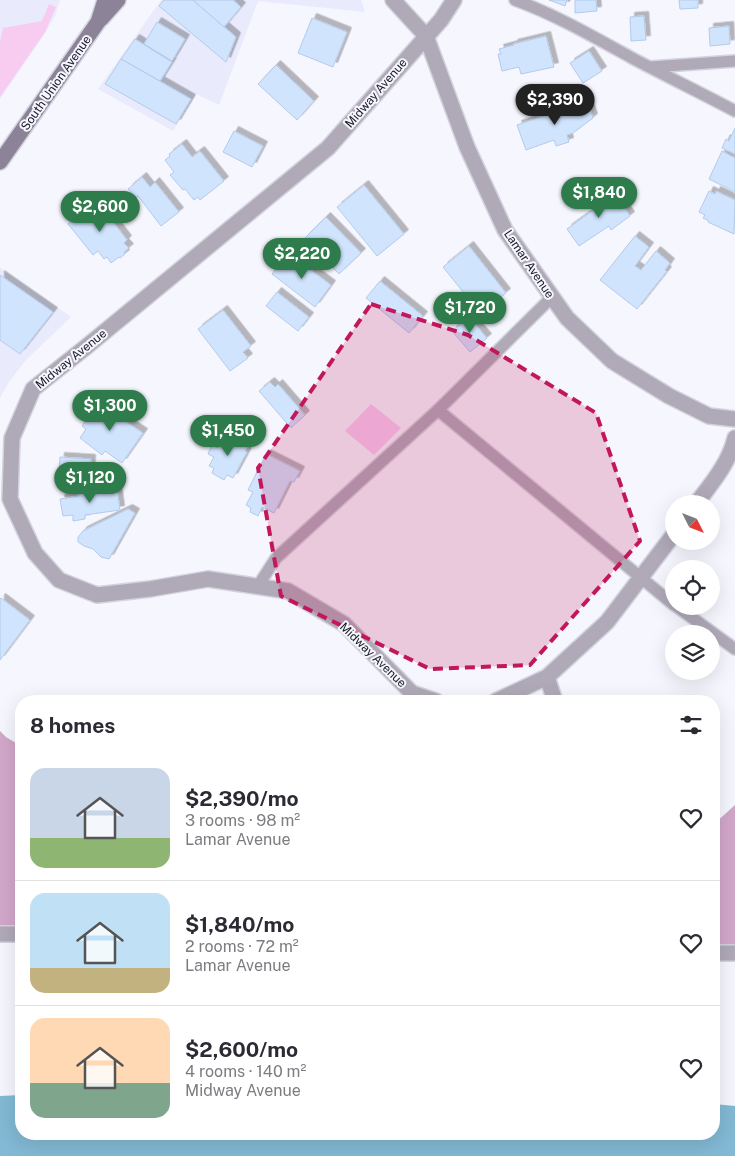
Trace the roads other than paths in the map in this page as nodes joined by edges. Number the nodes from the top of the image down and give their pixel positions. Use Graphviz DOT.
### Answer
graph roads {
  1 [pos="105,0"];
  2 [pos="118,0"];
  3 [pos="393,0"];
  4 [pos="454,0"];
  5 [pos="515,0"];
  6 [pos="98,22"];
  7 [pos="426,36"];
  8 [pos="735,61"];
  9 [pos="649,67"];
  10 [pos="735,111"];
  11 [pos="0,162"];
  12 [pos="552,297"];
  13 [pos="438,410"];
  14 [pos="735,419"];
  15 [pos="735,438"];
  16 [pos="703,495"];
  17 [pos="665,546"];
  18 [pos="640,578"];
  19 [pos="258,586"];
  20 [pos="665,598"];
  21 [pos="687,615"];
  22 [pos="735,650"];
  23 [pos="546,677"];
  24 [pos="418,695"];
  25 [pos="508,695"];
  26 [pos="553,695"];
  27 [pos="0,934"];
  28 [pos="15,934"];
  29 [pos="720,953"];
  30 [pos="735,953"];
  1 -- 6 [label="street, South Union Avenue"];
  2 -- 6 [label="street"];
  3 -- 7 [label="street"];
  4 -- 7 [label="street"];
  5 -- 9 [label="lane"];
  6 -- 11 [label="street, South Union Avenue"];
  7 -- 12 [label="street, Lamar Avenue"];
  7 -- 19 [label="street, Midway Avenue"];
  8 -- 9 [label="lane"];
  9 -- 10 [label="lane"];
  12 -- 13 [label="lane"];
  12 -- 14 [label="street, Lamar Avenue"];
  13 -- 18 [label="lane"];
  13 -- 19 [label="lane"];
  15 -- 16 [label="street"];
  17 -- 18 [label="street"];
  18 -- 20 [label="lane"];
  18 -- 23 [label="street"];
  19 -- 24 [label="street, Midway Avenue"];
  21 -- 22 [label="lane"];
  23 -- 25 [label="street"];
  23 -- 26 [label="street"];
  27 -- 28 [label="street"];
  29 -- 30 [label="street"];
}
